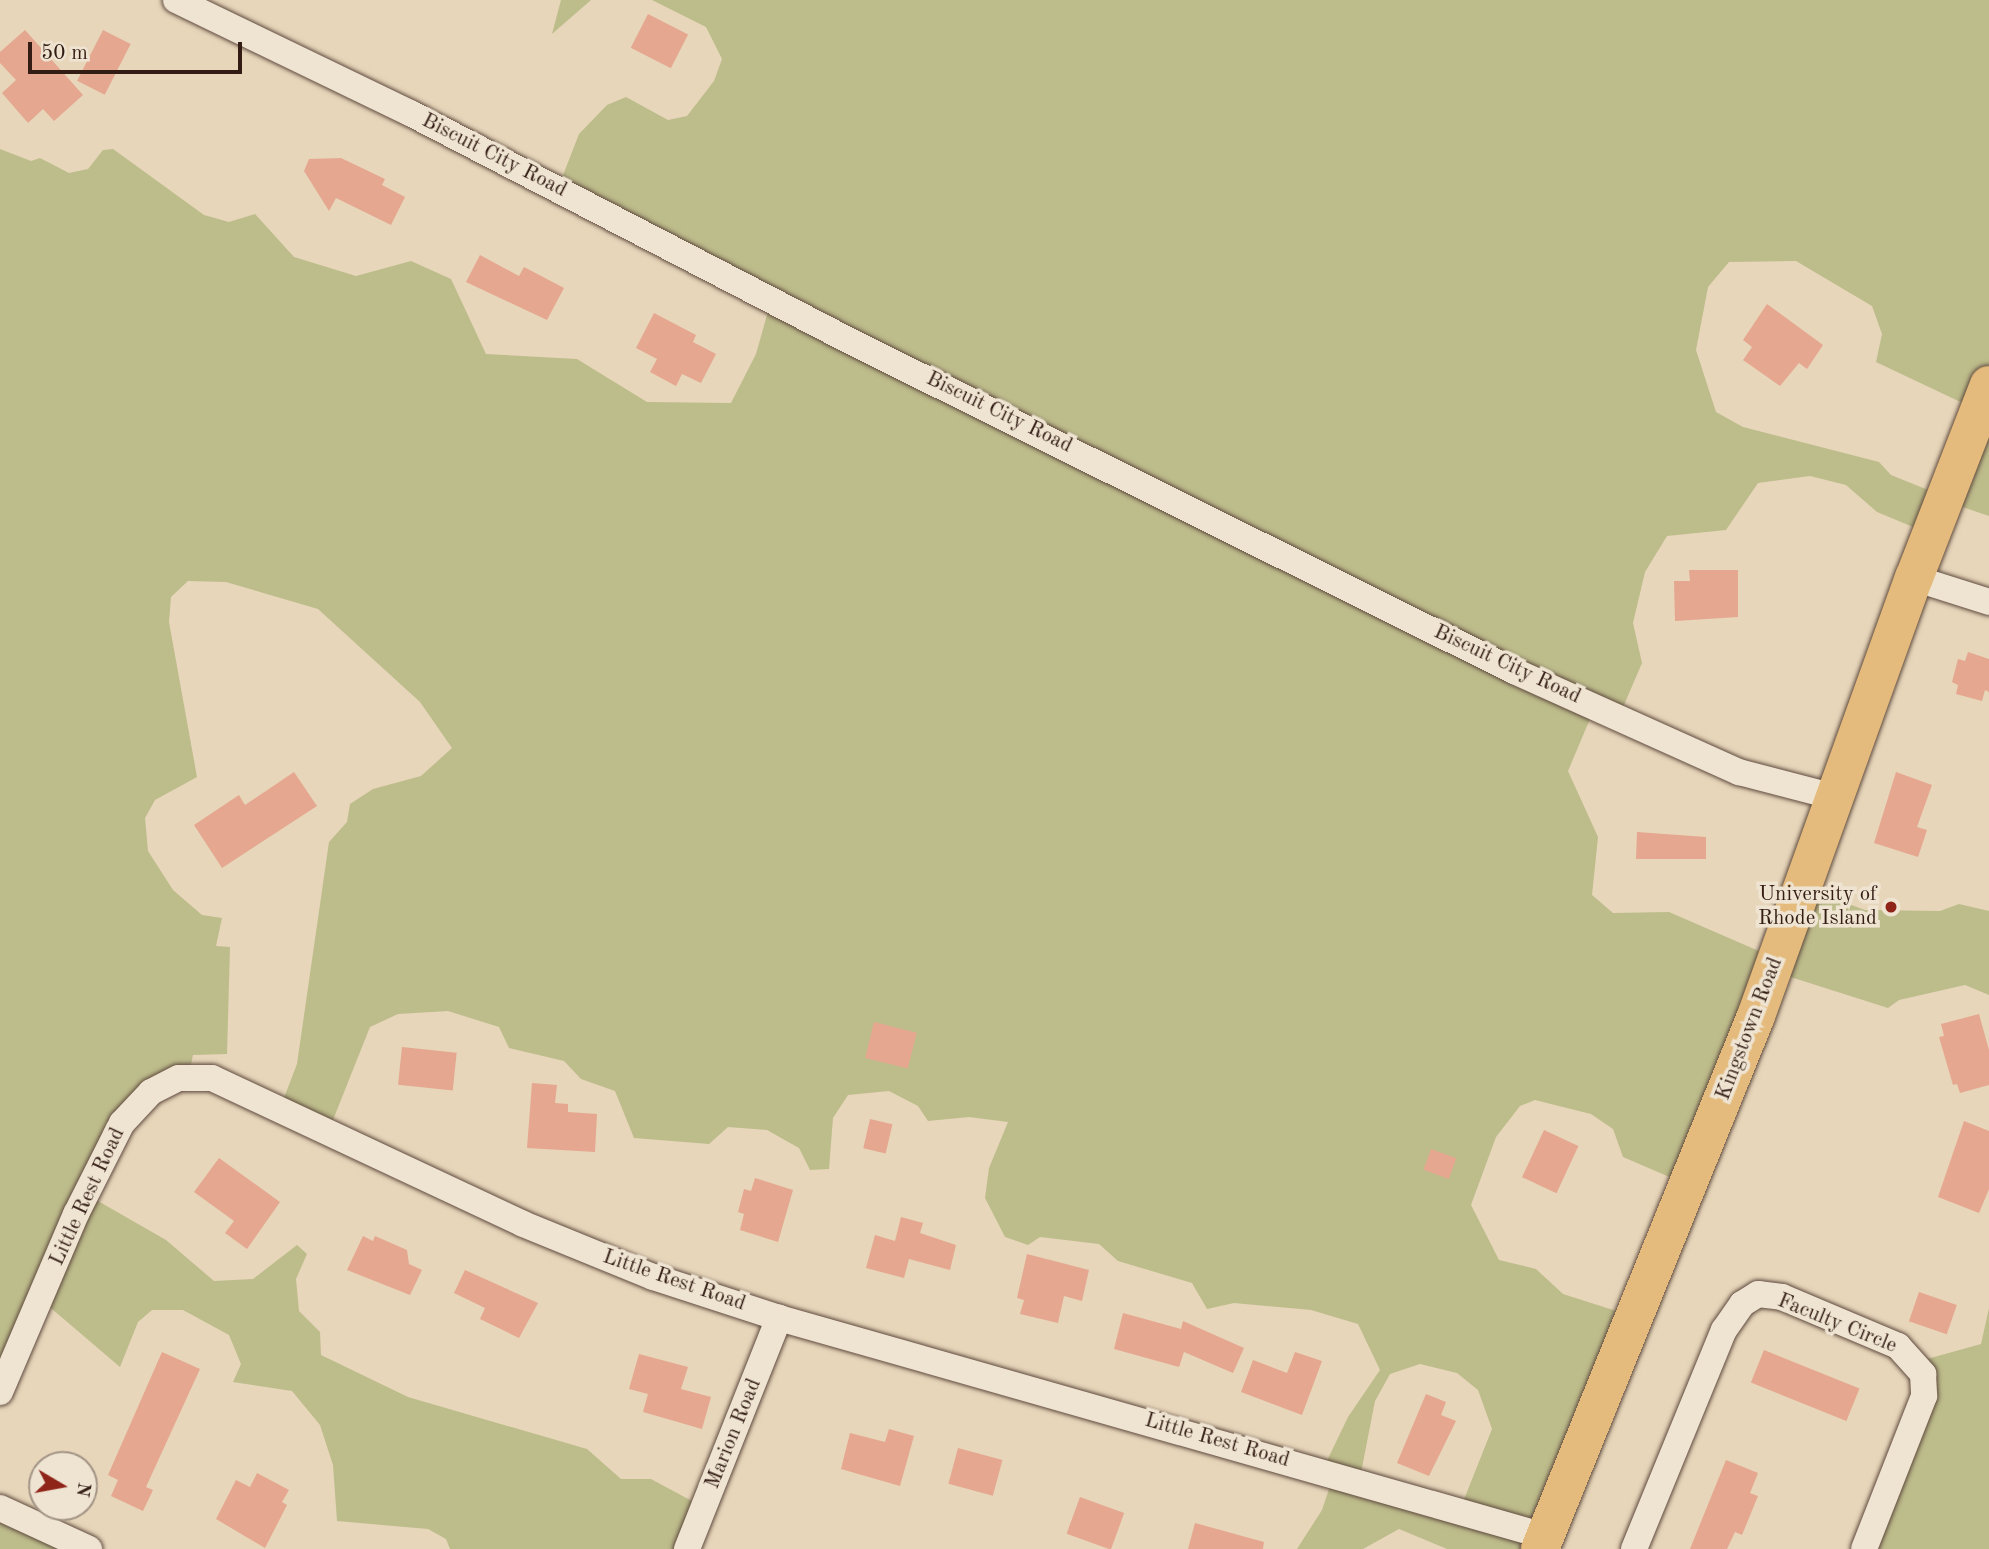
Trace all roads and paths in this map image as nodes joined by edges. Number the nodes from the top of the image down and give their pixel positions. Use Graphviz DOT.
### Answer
graph roads {
  1 [pos="176,0"];
  2 [pos="1989,385"];
  3 [pos="1914,578"];
  4 [pos="1989,603"];
  5 [pos="1835,797"];
  6 [pos="779,1318"];
  7 [pos="0,1392"];
  8 [pos="0,1508"];
  9 [pos="1542,1543"];
  10 [pos="89,1549"];
  11 [pos="687,1549"];
  12 [pos="1634,1549"];
  13 [pos="1864,1549"];
  1 -- 5 [label="street, Biscuit City Road"];
  2 -- 3 [label="main road, Kingstown Road"];
  3 -- 4 [label="street"];
  3 -- 5 [label="main road, Kingstown Road"];
  5 -- 9 [label="main road, Kingstown Road"];
  6 -- 7 [label="street, Little Rest Road"];
  6 -- 9 [label="street, Little Rest Road"];
  6 -- 11 [label="street, Marion Road"];
  8 -- 10 [label="street"];
  12 -- 13 [label="street, Faculty Circle"];
}
